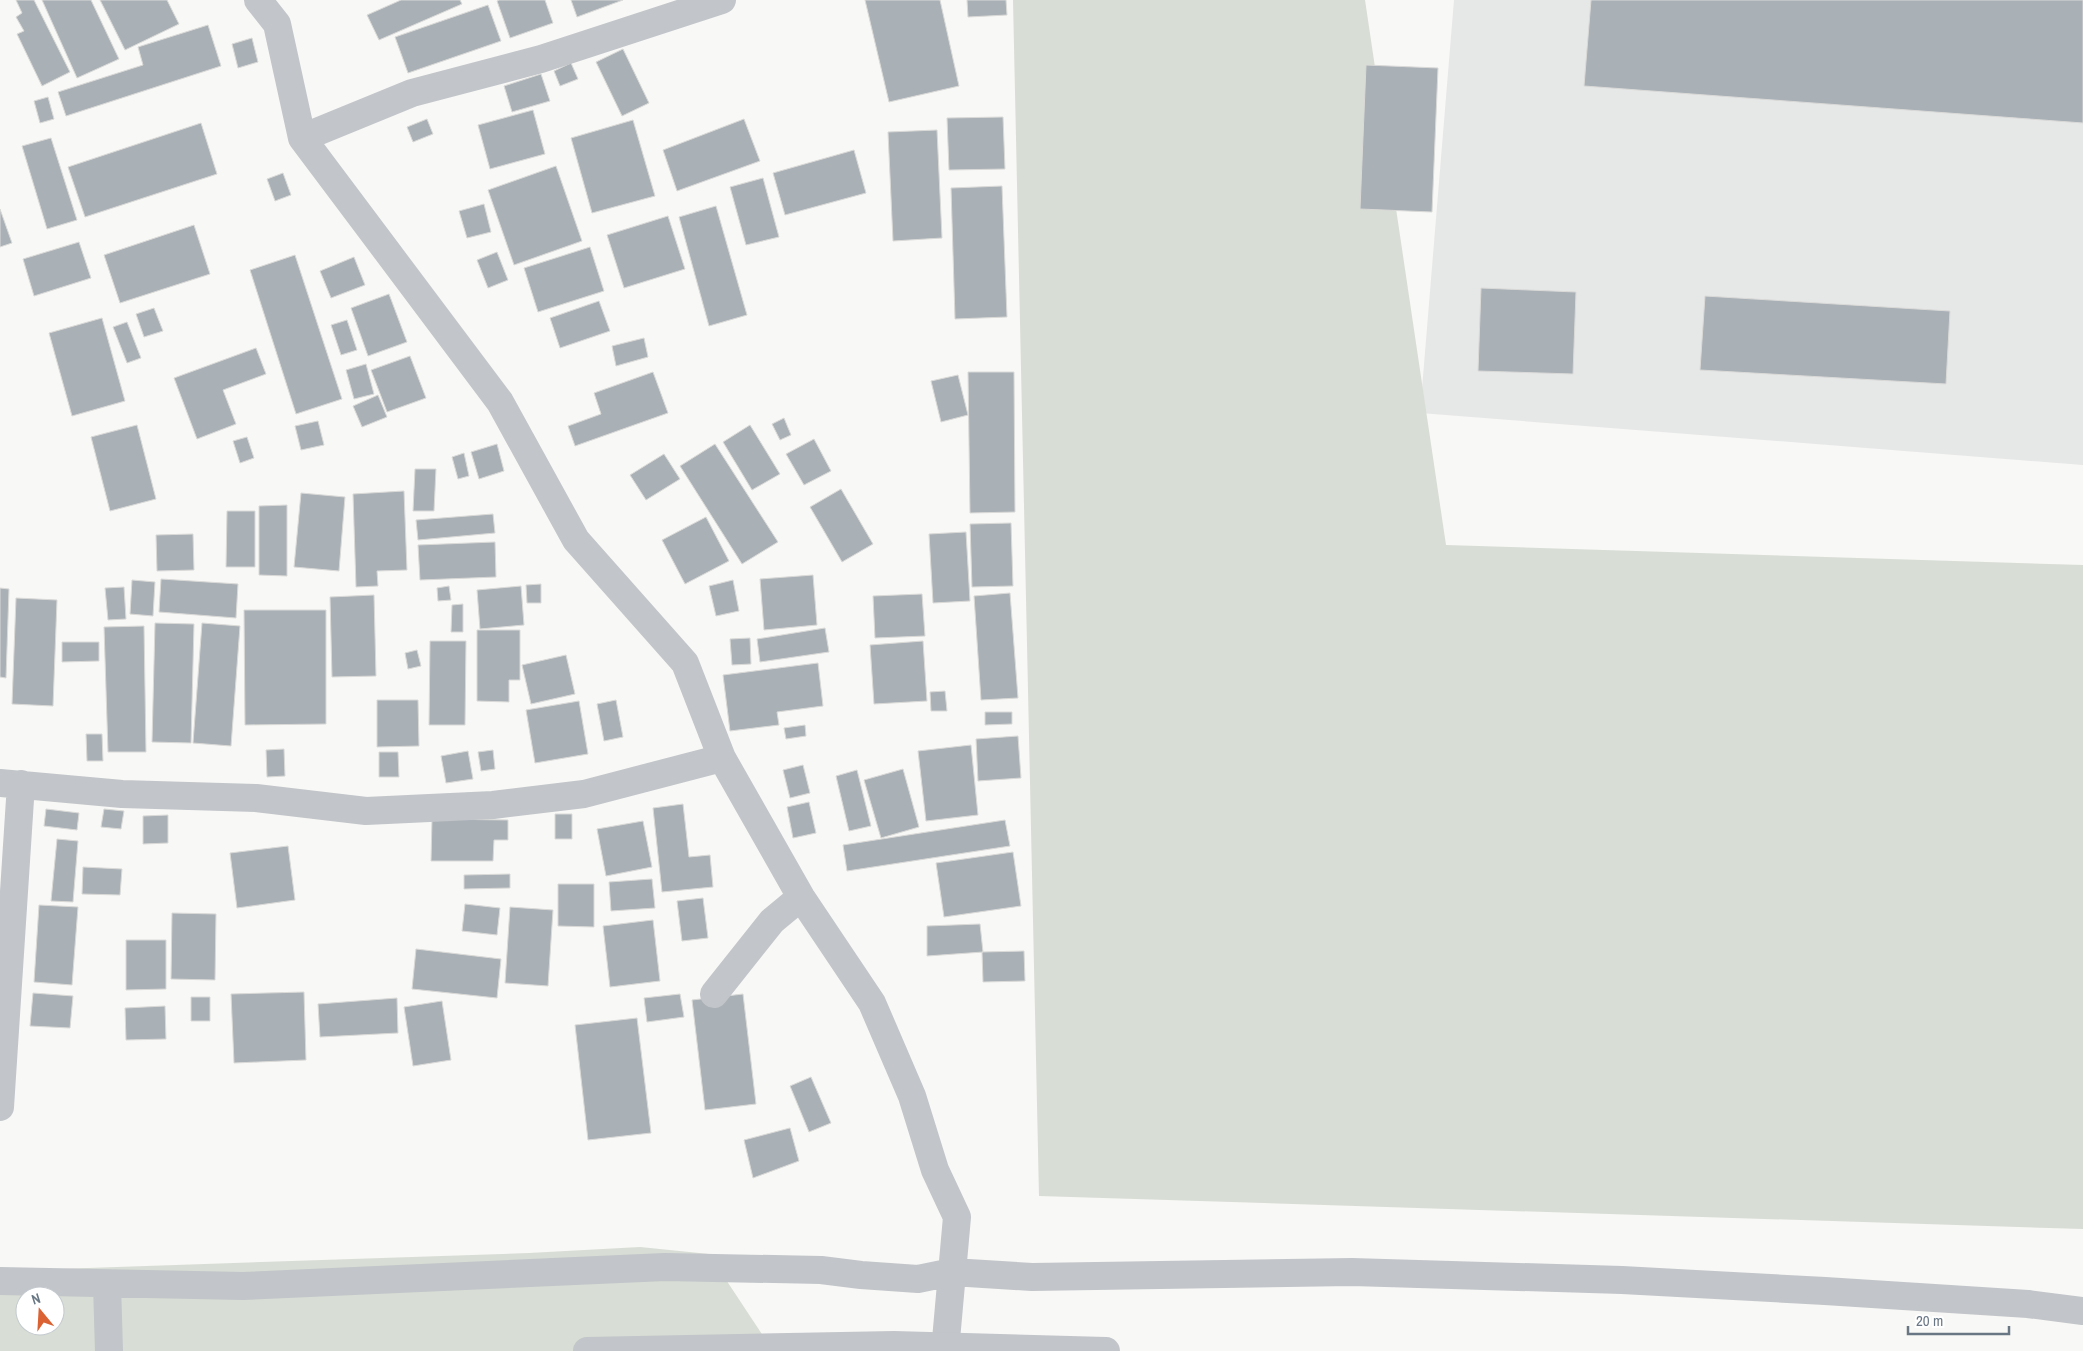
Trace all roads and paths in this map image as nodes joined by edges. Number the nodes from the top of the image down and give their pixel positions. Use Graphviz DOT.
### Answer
graph roads {
  1 [pos="258,0"];
  2 [pos="722,0"];
  3 [pos="302,138"];
  4 [pos="722,758"];
  5 [pos="10,784"];
  6 [pos="801,897"];
  7 [pos="714,994"];
  8 [pos="0,1107"];
  9 [pos="952,1272"];
  10 [pos="0,1281"];
  11 [pos="107,1284"];
  12 [pos="2083,1311"];
  13 [pos="946,1348"];
  14 [pos="109,1351"];
  15 [pos="587,1351"];
  16 [pos="1106,1351"];
  1 -- 3 [label="street"];
  2 -- 3 [label="street"];
  3 -- 4 [label="street"];
  4 -- 5 [label="street"];
  4 -- 6 [label="street"];
  5 -- 8 [label="street"];
  6 -- 7 [label="street"];
  6 -- 9 [label="street"];
  9 -- 11 [label="street"];
  9 -- 12 [label="street"];
  9 -- 13 [label="street"];
  10 -- 11 [label="street"];
  11 -- 14 [label="street"];
  13 -- 15 [label="street"];
  13 -- 16 [label="street"];
}
